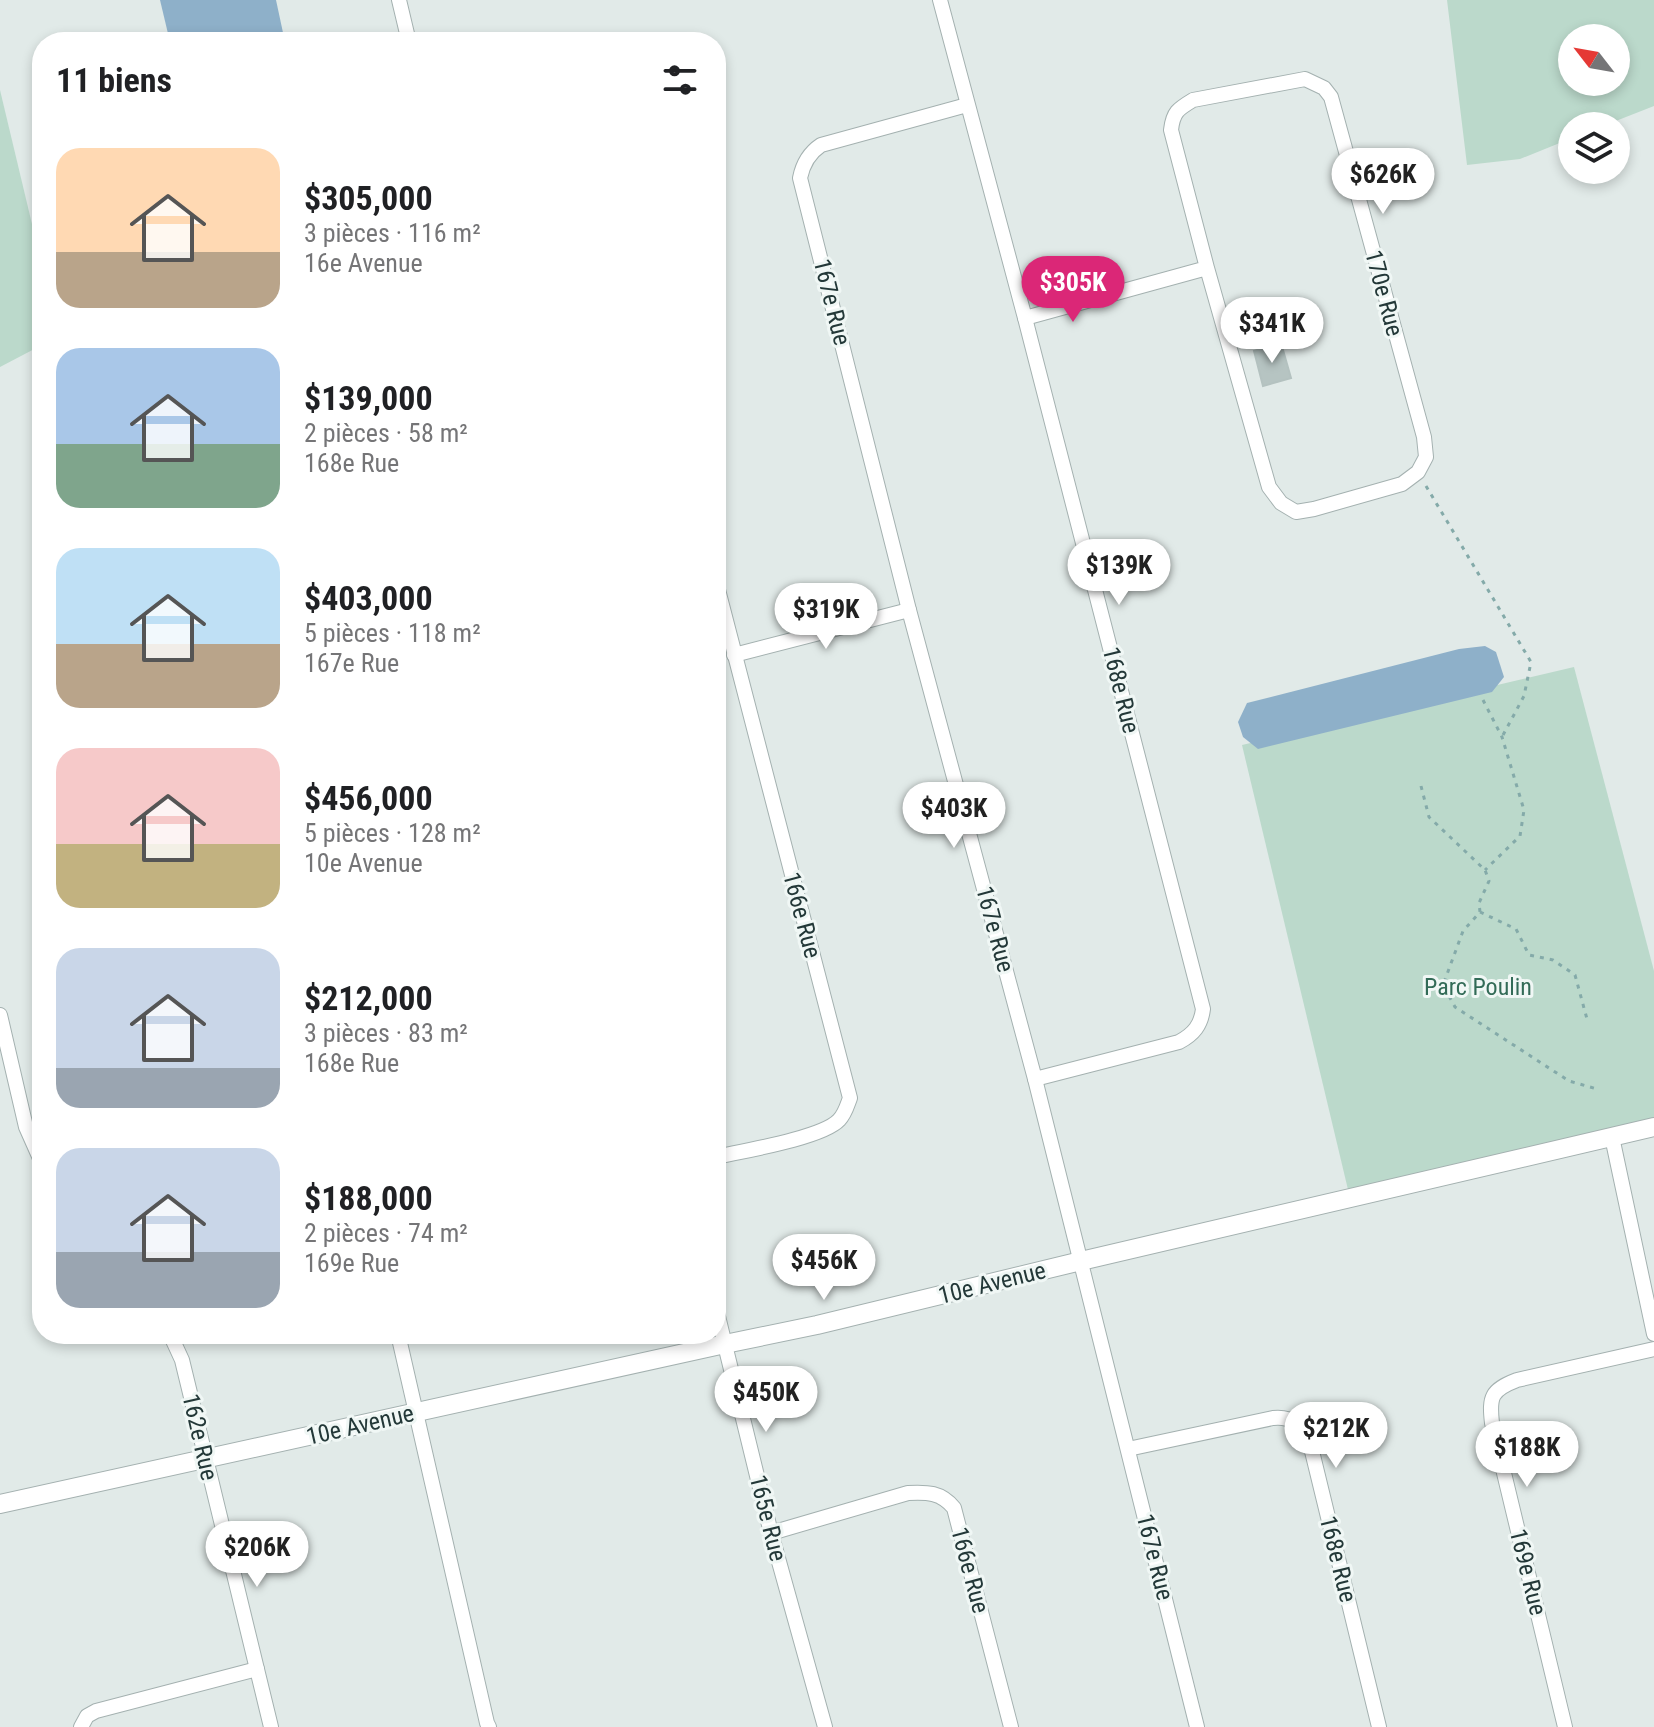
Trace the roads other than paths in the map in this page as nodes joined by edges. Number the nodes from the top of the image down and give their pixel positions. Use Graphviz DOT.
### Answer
graph roads {
  1 [pos="399,0"];
  2 [pos="940,0"];
  3 [pos="407,32"];
  4 [pos="967,105"];
  5 [pos="1207,268"];
  6 [pos="1025,318"];
  7 [pos="909,610"];
  8 [pos="726,623"];
  9 [pos="734,655"];
  10 [pos="0,1015"];
  11 [pos="1035,1079"];
  12 [pos="1654,1127"];
  13 [pos="1612,1137"];
  14 [pos="32,1140"];
  15 [pos="726,1155"];
  16 [pos="1081,1261"];
  17 [pos="1654,1334"];
  18 [pos="175,1344"];
  19 [pos="400,1344"];
  20 [pos="725,1344"];
  21 [pos="726,1344"];
  22 [pos="1654,1349"];
  23 [pos="416,1412"];
  24 [pos="1128,1449"];
  25 [pos="205,1459"];
  26 [pos="0,1504"];
  27 [pos="771,1533"];
  28 [pos="257,1669"];
  29 [pos="81,1727"];
  30 [pos="271,1727"];
  31 [pos="489,1727"];
  32 [pos="825,1727"];
  33 [pos="1011,1727"];
  34 [pos="1197,1727"];
  35 [pos="1379,1727"];
  36 [pos="1565,1727"];
  1 -- 3 [label="street"];
  2 -- 4 [label="street, 168e Rue"];
  4 -- 6 [label="street, 168e Rue"];
  4 -- 7 [label="street, 167e Rue"];
  5 -- 5 [label="street, 170e Rue"];
  5 -- 6 [label="street"];
  6 -- 11 [label="street, 168e Rue"];
  7 -- 9 [label="street"];
  7 -- 11 [label="street, 167e Rue"];
  8 -- 9 [label="street, 166e Rue"];
  9 -- 15 [label="street, 166e Rue"];
  10 -- 14 [label="street"];
  11 -- 16 [label="street, 167e Rue"];
  12 -- 13 [label="street, 10e Avenue"];
  13 -- 16 [label="street, 10e Avenue"];
  13 -- 17 [label="street"];
  16 -- 21 [label="street, 10e Avenue"];
  16 -- 24 [label="street, 167e Rue"];
  18 -- 25 [label="street, 162e Rue"];
  19 -- 23 [label="street"];
  20 -- 23 [label="street, 10e Avenue"];
  20 -- 27 [label="street, 165e Rue"];
  22 -- 36 [label="street, 169e Rue"];
  23 -- 25 [label="street, 10e Avenue"];
  23 -- 31 [label="street"];
  24 -- 34 [label="street, 167e Rue"];
  24 -- 35 [label="street, 168e Rue"];
  25 -- 26 [label="street, 10e Avenue"];
  25 -- 28 [label="street, 162e Rue"];
  27 -- 32 [label="street, 165e Rue"];
  27 -- 33 [label="street, 166e Rue"];
  28 -- 29 [label="street"];
  28 -- 30 [label="street, 162e Rue"];
}
